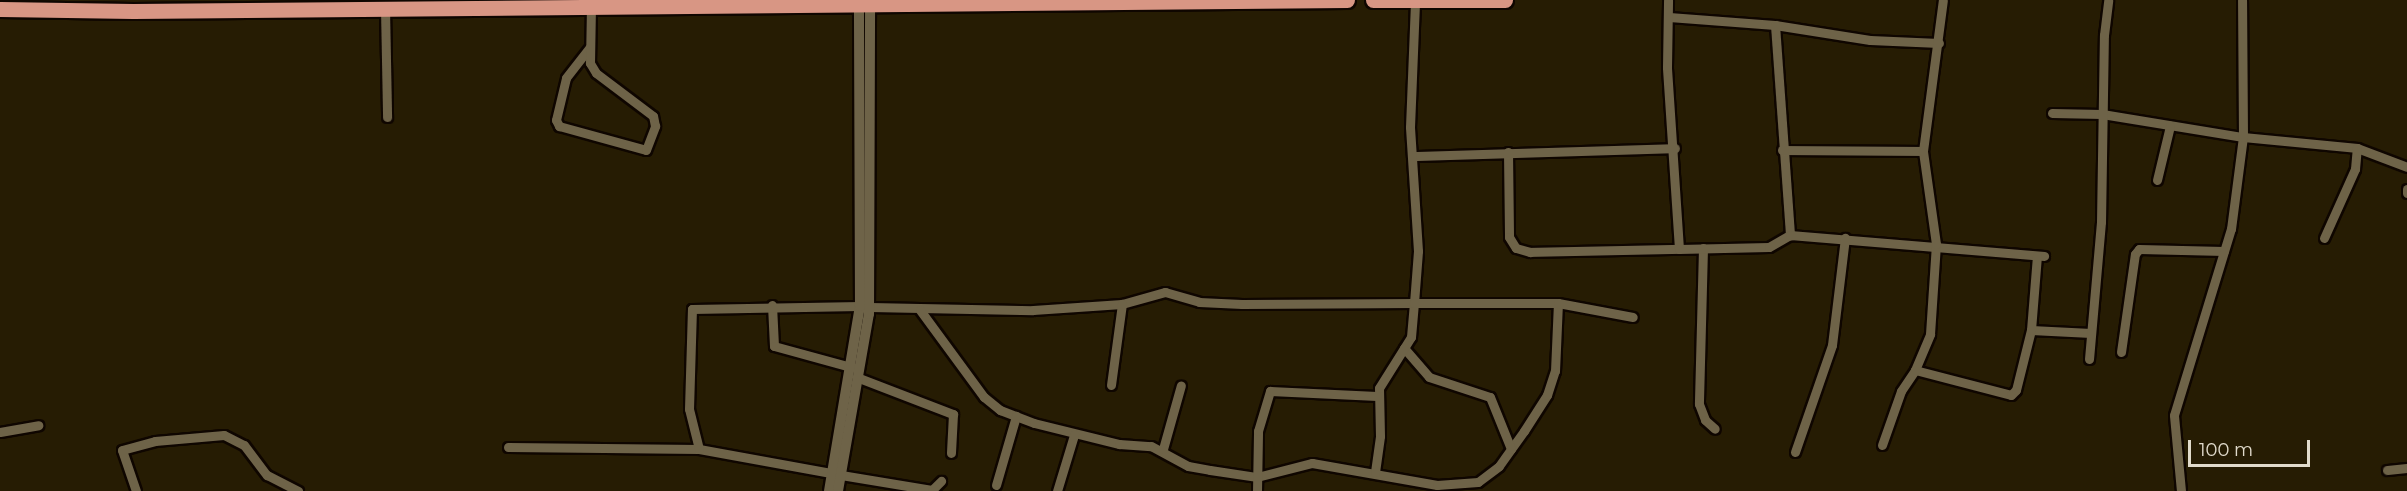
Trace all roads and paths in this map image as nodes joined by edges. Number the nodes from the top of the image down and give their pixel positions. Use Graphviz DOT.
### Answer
graph roads {
  1 [pos="1347,0"];
  2 [pos="1373,0"];
  3 [pos="1505,0"];
  4 [pos="1668,0"];
  5 [pos="1943,0"];
  6 [pos="2108,0"];
  7 [pos="2242,0"];
  8 [pos="1415,1"];
  9 [pos="911,2"];
  10 [pos="623,3"];
  11 [pos="864,3"];
  12 [pos="421,4"];
  13 [pos="76,5"];
  14 [pos="110,5"];
  15 [pos="133,5"];
  16 [pos="238,5"];
  17 [pos="591,6"];
  18 [pos="385,8"];
  19 [pos="0,9"];
  20 [pos="1669,17"];
  21 [pos="1775,25"];
  22 [pos="1939,43"];
  23 [pos="590,47"];
  24 [pos="2052,113"];
  25 [pos="2102,114"];
  26 [pos="387,117"];
  27 [pos="2170,126"];
  28 [pos="2243,137"];
  29 [pos="1675,148"];
  30 [pos="2357,148"];
  31 [pos="1782,150"];
  32 [pos="1923,151"];
  33 [pos="1508,152"];
  34 [pos="1413,156"];
  35 [pos="2407,167"];
  36 [pos="2157,180"];
  37 [pos="2407,189"];
  38 [pos="2407,193"];
  39 [pos="1790,235"];
  40 [pos="1845,238"];
  41 [pos="2324,238"];
  42 [pos="1936,244"];
  43 [pos="1703,248"];
  44 [pos="1679,249"];
  45 [pos="2224,251"];
  46 [pos="1414,303"];
  47 [pos="1558,303"];
  48 [pos="1122,304"];
  49 [pos="772,305"];
  50 [pos="865,306"];
  51 [pos="920,310"];
  52 [pos="1633,317"];
  53 [pos="2031,330"];
  54 [pos="2091,333"];
  55 [pos="1404,348"];
  56 [pos="2121,352"];
  57 [pos="2089,359"];
  58 [pos="851,367"];
  59 [pos="1915,370"];
  60 [pos="859,378"];
  61 [pos="1111,385"];
  62 [pos="1181,385"];
  63 [pos="1377,396"];
  64 [pos="1016,416"];
  65 [pos="38,425"];
  66 [pos="1715,429"];
  67 [pos="0,432"];
  68 [pos="1074,435"];
  69 [pos="1882,445"];
  70 [pos="508,447"];
  71 [pos="699,449"];
  72 [pos="1511,449"];
  73 [pos="1163,450"];
  74 [pos="1795,452"];
  75 [pos="951,453"];
  76 [pos="2407,468"];
  77 [pos="2387,470"];
  78 [pos="1375,472"];
  79 [pos="836,474"];
  80 [pos="1257,477"];
  81 [pos="940,481"];
  82 [pos="996,484"];
  83 [pos="1479,487"];
  84 [pos="136,491"];
  85 [pos="298,491"];
  86 [pos="829,491"];
  87 [pos="838,491"];
  88 [pos="1057,491"];
  89 [pos="1257,491"];
  90 [pos="2181,491"];
  1 -- 9 [label="highway"];
  2 -- 8 [label="highway"];
  3 -- 8 [label="highway"];
  4 -- 20 [label="street"];
  5 -- 22 [label="street"];
  6 -- 25 [label="street"];
  7 -- 28 [label="street"];
  8 -- 34 [label="street"];
  9 -- 11 [label="highway"];
  10 -- 11 [label="highway"];
  10 -- 17 [label="highway"];
  11 -- 50 [label="street"];
  12 -- 17 [label="highway"];
  12 -- 18 [label="highway"];
  13 -- 14 [label="highway"];
  13 -- 19 [label="highway"];
  14 -- 15 [label="highway"];
  15 -- 16 [label="highway"];
  16 -- 18 [label="highway"];
  17 -- 23 [label="street"];
  18 -- 26 [label="street"];
  20 -- 21 [label="street"];
  20 -- 29 [label="street"];
  21 -- 22 [label="street"];
  21 -- 31 [label="street"];
  22 -- 32 [label="street"];
  23 -- 23 [label="street"];
  24 -- 25 [label="street"];
  25 -- 27 [label="street"];
  25 -- 54 [label="street"];
  27 -- 28 [label="street"];
  27 -- 36 [label="street"];
  28 -- 30 [label="street"];
  28 -- 45 [label="street"];
  29 -- 33 [label="street"];
  29 -- 44 [label="street"];
  30 -- 35 [label="street"];
  30 -- 41 [label="street"];
  31 -- 32 [label="street"];
  31 -- 39 [label="street"];
  32 -- 42 [label="street"];
  33 -- 34 [label="street"];
  33 -- 44 [label="street"];
  34 -- 46 [label="street"];
  37 -- 38 [label="street"];
  39 -- 40 [label="street"];
  39 -- 43 [label="street"];
  40 -- 42 [label="street"];
  40 -- 74 [label="street"];
  42 -- 53 [label="street"];
  42 -- 59 [label="street"];
  43 -- 44 [label="street"];
  43 -- 66 [label="street"];
  45 -- 56 [label="street"];
  45 -- 90 [label="street"];
  46 -- 47 [label="street"];
  46 -- 48 [label="street"];
  46 -- 55 [label="street"];
  47 -- 52 [label="street"];
  47 -- 72 [label="street"];
  48 -- 51 [label="street"];
  48 -- 61 [label="street"];
  49 -- 50 [label="street"];
  49 -- 58 [label="street"];
  49 -- 71 [label="street"];
  50 -- 51 [label="street"];
  50 -- 58 [label="street"];
  50 -- 60 [label="street"];
  51 -- 64 [label="street"];
  53 -- 54 [label="street"];
  53 -- 59 [label="street"];
  54 -- 57 [label="street"];
  55 -- 63 [label="street"];
  55 -- 72 [label="street"];
  58 -- 79 [label="street"];
  59 -- 69 [label="street"];
  60 -- 75 [label="street"];
  60 -- 79 [label="street"];
  62 -- 73 [label="street"];
  63 -- 78 [label="street"];
  63 -- 80 [label="street"];
  64 -- 68 [label="street"];
  64 -- 82 [label="street"];
  65 -- 67 [label="street"];
  68 -- 73 [label="street"];
  68 -- 88 [label="street"];
  70 -- 71 [label="street"];
  71 -- 79 [label="street"];
  72 -- 83 [label="street"];
  73 -- 80 [label="street"];
  76 -- 77 [label="street"];
  78 -- 80 [label="street"];
  78 -- 83 [label="street"];
  79 -- 81 [label="street"];
  79 -- 86 [label="street"];
  79 -- 87 [label="street"];
  80 -- 89 [label="street"];
  84 -- 85 [label="street"];
}
